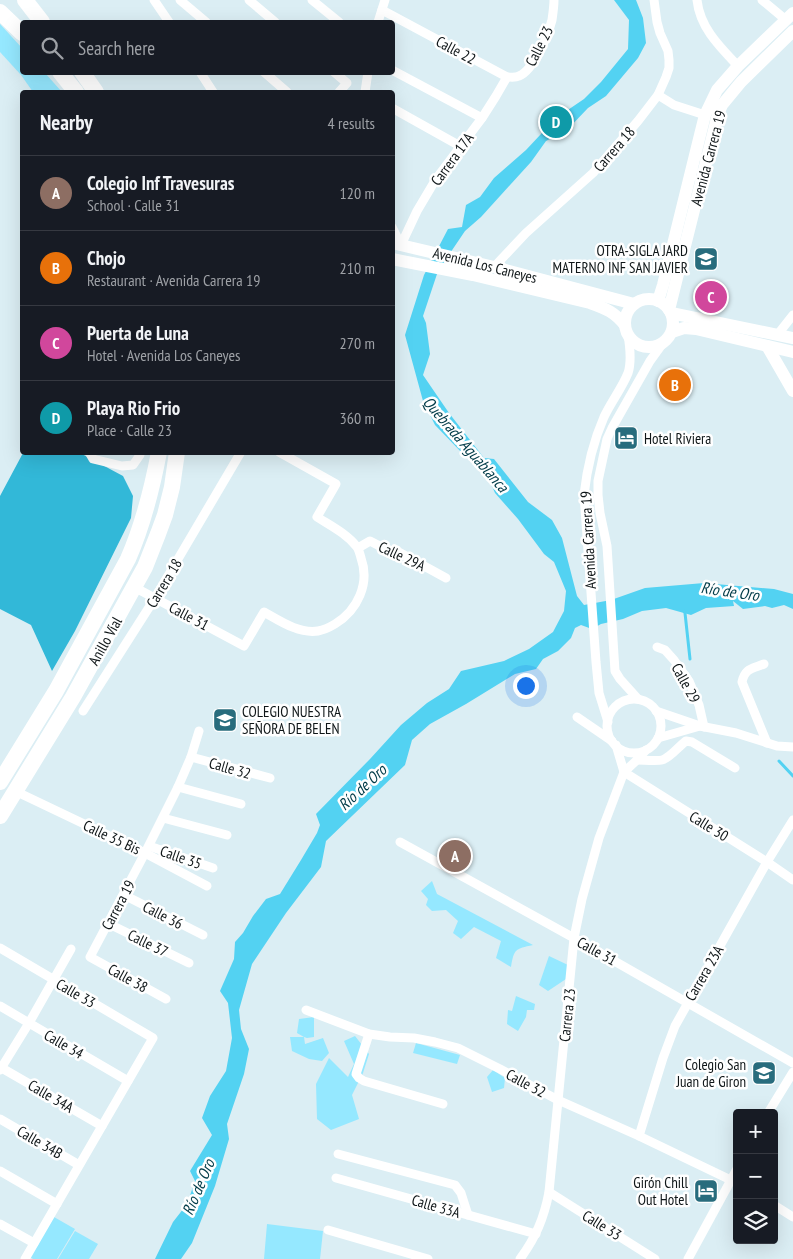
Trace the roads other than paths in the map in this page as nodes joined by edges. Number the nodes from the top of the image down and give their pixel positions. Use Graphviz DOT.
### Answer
graph roads {
  1 [pos="25,0"];
  2 [pos="154,0"];
  3 [pos="180,0"];
  4 [pos="249,0"];
  5 [pos="312,0"];
  6 [pos="385,0"];
  7 [pos="554,0"];
  8 [pos="654,0"];
  9 [pos="697,0"];
  10 [pos="762,0"];
  11 [pos="382,10"];
  12 [pos="0,12"];
  13 [pos="790,16"];
  14 [pos="40,20"];
  15 [pos="168,20"];
  16 [pos="204,20"];
  17 [pos="273,20"];
  18 [pos="336,20"];
  19 [pos="379,20"];
  20 [pos="405,22"];
  21 [pos="395,24"];
  22 [pos="20,31"];
  23 [pos="793,31"];
  24 [pos="738,66"];
  25 [pos="395,72"];
  26 [pos="62,75"];
  27 [pos="84,75"];
  28 [pos="202,75"];
  29 [pos="268,75"];
  30 [pos="338,75"];
  31 [pos="368,75"];
  32 [pos="507,77"];
  33 [pos="74,90"];
  34 [pos="95,90"];
  35 [pos="212,90"];
  36 [pos="286,90"];
  37 [pos="341,90"];
  38 [pos="365,90"];
  39 [pos="658,95"];
  40 [pos="395,110"];
  41 [pos="705,115"];
  42 [pos="482,118"];
  43 [pos="460,146"];
  44 [pos="397,244"];
  45 [pos="395,259"];
  46 [pos="494,266"];
  47 [pos="658,301"];
  48 [pos="634,304"];
  49 [pos="670,311"];
  50 [pos="793,315"];
  51 [pos="627,330"];
  52 [pos="672,332"];
  53 [pos="778,334"];
  54 [pos="793,338"];
  55 [pos="663,342"];
  56 [pos="767,346"];
  57 [pos="793,352"];
  58 [pos="793,391"];
  59 [pos="91,455"];
  60 [pos="140,455"];
  61 [pos="158,455"];
  62 [pos="177,455"];
  63 [pos="239,455"];
  64 [pos="284,455"];
  65 [pos="358,548"];
  66 [pos="446,578"];
  67 [pos="134,587"];
  68 [pos="156,598"];
  69 [pos="657,647"];
  70 [pos="764,664"];
  71 [pos="638,700"];
  72 [pos="83,711"];
  73 [pos="656,711"];
  74 [pos="578,717"];
  75 [pos="608,722"];
  76 [pos="702,726"];
  77 [pos="199,731"];
  78 [pos="658,738"];
  79 [pos="614,743"];
  80 [pos="768,743"];
  81 [pos="793,748"];
  82 [pos="646,750"];
  83 [pos="192,757"];
  84 [pos="637,760"];
  85 [pos="735,768"];
  86 [pos="624,772"];
  87 [pos="270,778"];
  88 [pos="0,782"];
  89 [pos="178,787"];
  90 [pos="15,791"];
  91 [pos="241,804"];
  92 [pos="0,816"];
  93 [pos="163,818"];
  94 [pos="793,820"];
  95 [pos="227,835"];
  96 [pos="400,842"];
  97 [pos="147,850"];
  98 [pos="767,862"];
  99 [pos="213,868"];
  100 [pos="793,880"];
  101 [pos="207,886"];
  102 [pos="124,895"];
  103 [pos="108,923"];
  104 [pos="203,935"];
  105 [pos="574,938"];
  106 [pos="0,948"];
  107 [pos="71,949"];
  108 [pos="90,957"];
  109 [pos="189,963"];
  110 [pos="54,980"];
  111 [pos="166,999"];
  112 [pos="687,1002"];
  113 [pos="0,1006"];
  114 [pos="306,1010"];
  115 [pos="29,1023"];
  116 [pos="369,1034"];
  117 [pos="793,1062"];
  118 [pos="0,1068"];
  119 [pos="793,1072"];
  120 [pos="128,1081"];
  121 [pos="558,1100"];
  122 [pos="443,1104"];
  123 [pos="770,1109"];
  124 [pos="0,1119"];
  125 [pos="102,1126"];
  126 [pos="639,1136"];
  127 [pos="338,1154"];
  128 [pos="79,1165"];
  129 [pos="0,1171"];
  130 [pos="336,1178"];
  131 [pos="733,1182"];
  132 [pos="733,1184"];
  133 [pos="548,1192"];
  134 [pos="57,1204"];
  135 [pos="778,1208"];
  136 [pos="468,1215"];
  137 [pos="793,1217"];
  138 [pos="0,1224"];
  139 [pos="328,1230"];
  140 [pos="536,1234"];
  141 [pos="34,1243"];
  142 [pos="25,1259"];
  143 [pos="428,1259"];
  144 [pos="520,1259"];
  145 [pos="655,1259"];
  146 [pos="688,1259"];
  1 -- 14 [label="highway"];
  2 -- 15 [label="street"];
  3 -- 16 [label="street"];
  4 -- 17 [label="street"];
  5 -- 18 [label="street"];
  6 -- 11 [label="street"];
  7 -- 32 [label="street, Calle 23"];
  8 -- 39 [label="street, Carrera 18"];
  9 -- 24 [label="street"];
  10 -- 13 [label="street"];
  11 -- 19 [label="street"];
  11 -- 20 [label="street, Calle 22"];
  12 -- 22 [label="highway"];
  13 -- 24 [label="main road, Avenida Carrera 19"];
  20 -- 21 [label="street"];
  20 -- 32 [label="street, Calle 22"];
  23 -- 49 [label="main road, Avenida Carrera 19"];
  24 -- 41 [label="main road, Avenida Carrera 19"];
  25 -- 42 [label="street"];
  26 -- 33 [label="highway"];
  27 -- 34 [label="highway"];
  28 -- 35 [label="street"];
  29 -- 36 [label="street"];
  30 -- 37 [label="street"];
  31 -- 38 [label="street"];
  32 -- 42 [label="street, Carrera 17A"];
  39 -- 41 [label="street"];
  39 -- 46 [label="street, Carrera 18"];
  40 -- 43 [label="street"];
  41 -- 47 [label="main road, Avenida Carrera 19"];
  42 -- 43 [label="street, Carrera 17A"];
  43 -- 44 [label="street, Carrera 17A"];
  44 -- 46 [label="main road, Avenida Los Caneyes"];
  45 -- 51 [label="main road, Avenida Los Caneyes"];
  46 -- 48 [label="main road, Avenida Los Caneyes"];
  47 -- 48 [label="main road"];
  47 -- 49 [label="main road"];
  48 -- 51 [label="main road"];
  49 -- 52 [label="main road"];
  49 -- 53 [label="main road"];
  50 -- 53 [label="street"];
  51 -- 55 [label="main road"];
  51 -- 75 [label="street, Avenida Carrera 19"];
  52 -- 55 [label="main road"];
  52 -- 56 [label="main road"];
  53 -- 54 [label="main road"];
  55 -- 71 [label="street, Avenida Carrera 19"];
  56 -- 57 [label="main road"];
  56 -- 58 [label="main road"];
  59 -- 60 [label="street"];
  61 -- 88 [label="highway, Anillo Víal"];
  62 -- 67 [label="highway, Anillo Víal"];
  63 -- 68 [label="street, Carrera 18"];
  64 -- 65 [label="street"];
  65 -- 66 [label="street, Calle 29A"];
  65 -- 68 [label="street, Calle 31"];
  67 -- 68 [label="street, Calle 31"];
  67 -- 90 [label="highway, Anillo Víal"];
  68 -- 72 [label="street, Carrera 18"];
  69 -- 76 [label="street, Calle 29"];
  70 -- 80 [label="street"];
  71 -- 73 [label="street"];
  71 -- 75 [label="street"];
  73 -- 76 [label="street"];
  73 -- 78 [label="street"];
  74 -- 79 [label="street"];
  75 -- 79 [label="street"];
  76 -- 78 [label="street"];
  76 -- 80 [label="street"];
  77 -- 83 [label="street, Carrera 19"];
  78 -- 82 [label="street"];
  79 -- 82 [label="street"];
  79 -- 86 [label="street"];
  80 -- 81 [label="street"];
  82 -- 84 [label="street, Carrera 23"];
  83 -- 87 [label="street, Calle 32"];
  83 -- 89 [label="street, Carrera 19"];
  84 -- 85 [label="street"];
  84 -- 86 [label="street, Carrera 23"];
  86 -- 98 [label="street, Calle 30"];
  86 -- 105 [label="street, Carrera 23"];
  89 -- 91 [label="street"];
  89 -- 93 [label="street, Carrera 19"];
  90 -- 92 [label="highway, Anillo Víal"];
  90 -- 97 [label="street, Calle 35 Bis"];
  93 -- 95 [label="street"];
  93 -- 97 [label="street, Carrera 19"];
  94 -- 98 [label="street, Carrera 23A"];
  96 -- 105 [label="street, Calle 31"];
  97 -- 99 [label="street, Calle 35"];
  97 -- 101 [label="street, Calle 35 Bis"];
  97 -- 102 [label="street, Carrera 19"];
  98 -- 100 [label="street, Calle 30"];
  98 -- 112 [label="street, Carrera 23A"];
  102 -- 103 [label="street, Carrera 19"];
  102 -- 104 [label="street, Calle 36"];
  103 -- 108 [label="street, Carrera 19"];
  103 -- 109 [label="street, Calle 37"];
  105 -- 112 [label="street, Calle 31"];
  105 -- 121 [label="street, Carrera 23"];
  106 -- 110 [label="street, Calle 33"];
  107 -- 110 [label="street"];
  108 -- 111 [label="street, Calle 38"];
  110 -- 115 [label="street"];
  110 -- 120 [label="street, Calle 33"];
  112 -- 117 [label="street, Calle 31"];
  112 -- 126 [label="street, Carrera 23A"];
  113 -- 115 [label="street, Calle 34"];
  114 -- 116 [label="street, Calle 32"];
  115 -- 118 [label="street"];
  115 -- 120 [label="street, Calle 34"];
  116 -- 121 [label="street, Calle 32"];
  116 -- 122 [label="street"];
  118 -- 125 [label="street, Calle 34A"];
  119 -- 123 [label="street"];
  120 -- 125 [label="street"];
  121 -- 126 [label="street, Calle 32"];
  121 -- 133 [label="street, Carrera 23"];
  124 -- 128 [label="street, Calle 34B"];
  125 -- 128 [label="street"];
  126 -- 131 [label="street, Calle 32"];
  127 -- 136 [label="street"];
  128 -- 134 [label="street"];
  129 -- 134 [label="street"];
  130 -- 136 [label="street, Calle 33A"];
  132 -- 146 [label="street"];
  133 -- 140 [label="street, Carrera 23"];
  133 -- 145 [label="street, Calle 33"];
  134 -- 141 [label="street"];
  135 -- 137 [label="street"];
  136 -- 140 [label="street, Calle 33A"];
  138 -- 141 [label="street"];
  139 -- 143 [label="street"];
  140 -- 144 [label="street, Carrera 23"];
  141 -- 142 [label="street"];
}
